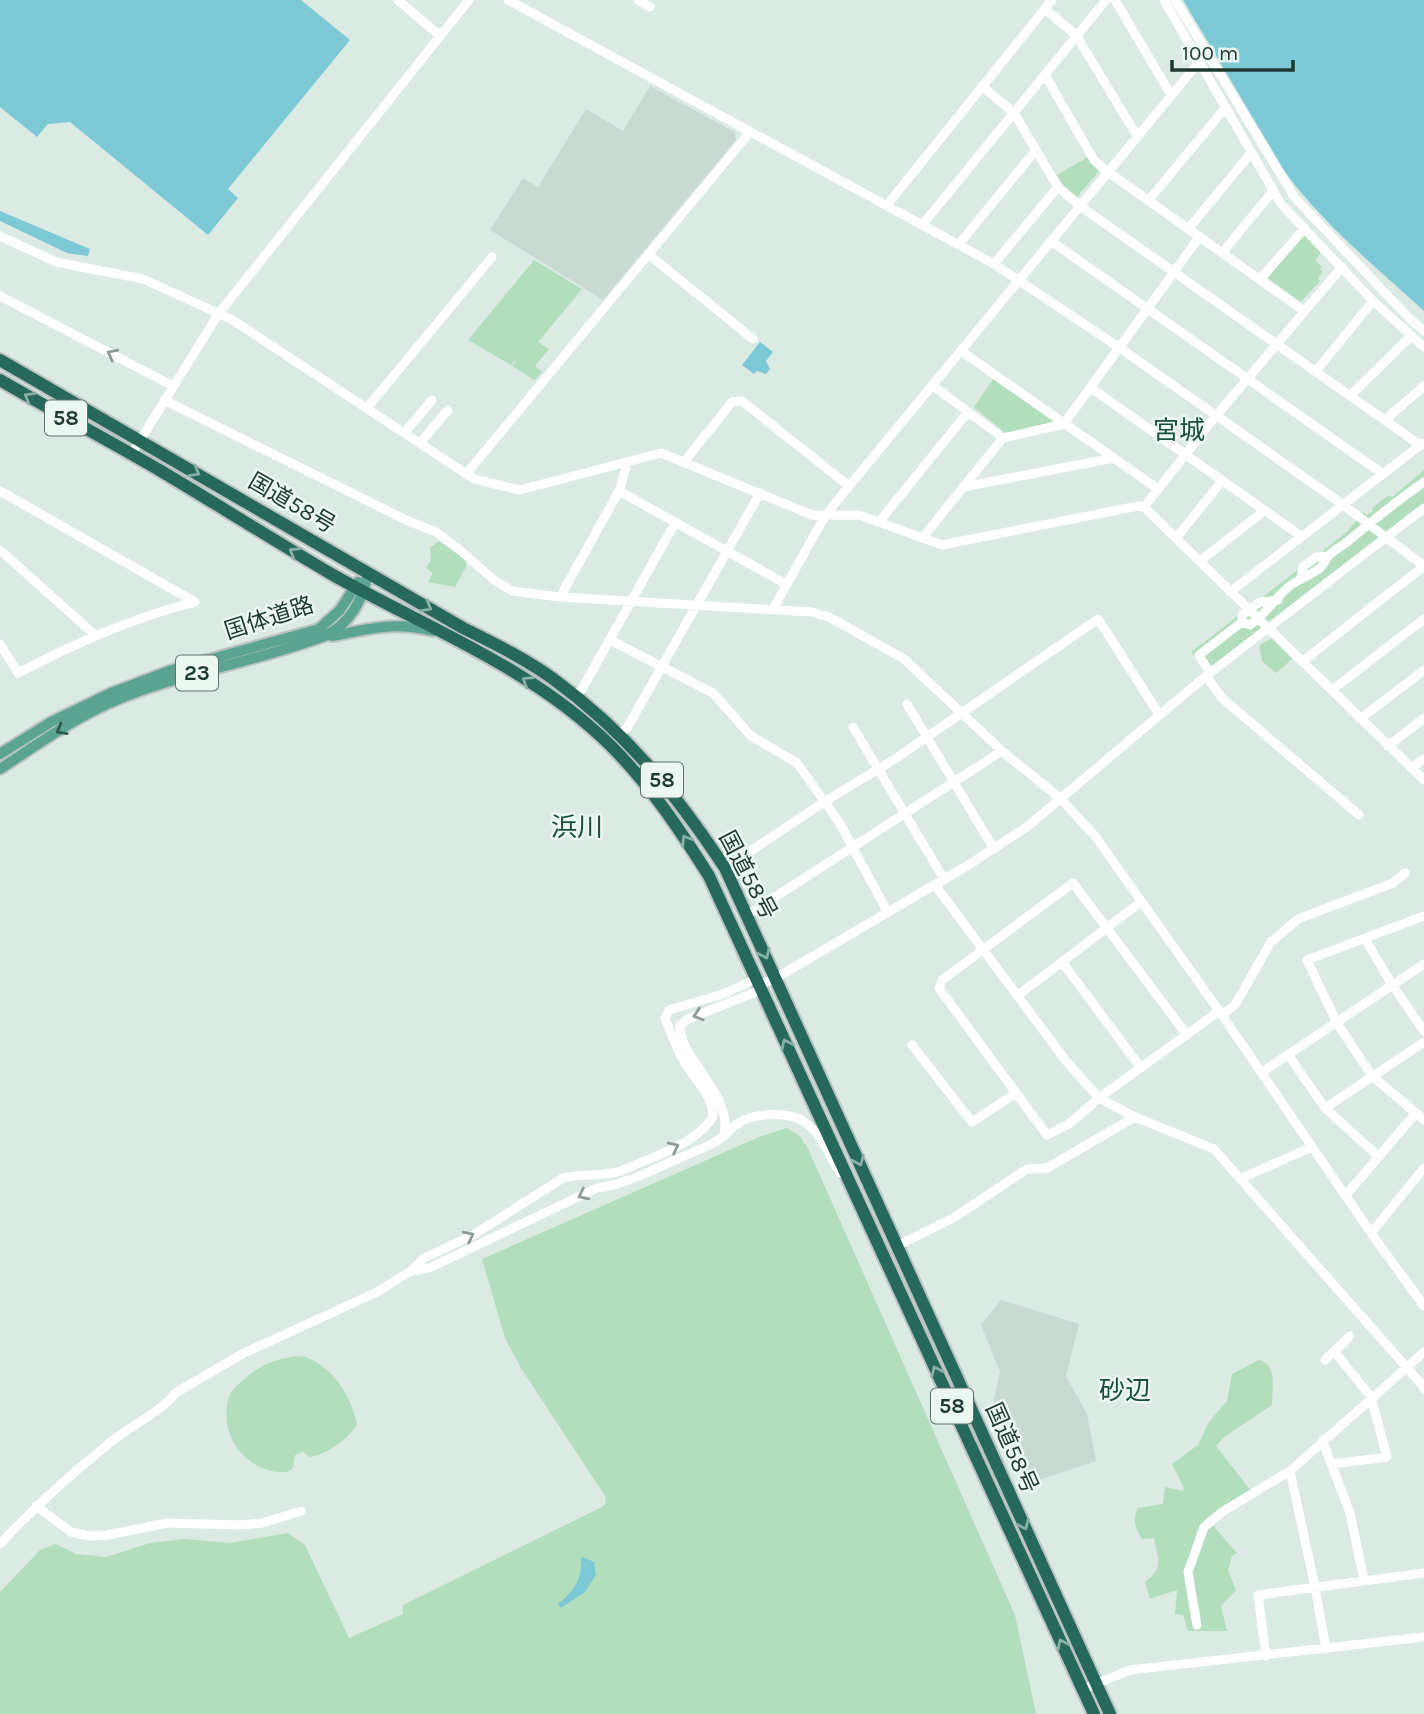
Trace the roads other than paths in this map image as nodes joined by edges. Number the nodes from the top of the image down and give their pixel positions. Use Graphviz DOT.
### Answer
graph roads {
  1 [pos="398,0"];
  2 [pos="469,0"];
  3 [pos="508,0"];
  4 [pos="638,0"];
  5 [pos="1052,0"];
  6 [pos="1106,0"];
  7 [pos="1115,0"];
  8 [pos="1164,0"];
  9 [pos="1175,0"];
  10 [pos="410,4"];
  11 [pos="650,6"];
  12 [pos="1045,9"];
  13 [pos="1076,35"];
  14 [pos="440,36"];
  15 [pos="1199,62"];
  16 [pos="1045,75"];
  17 [pos="982,86"];
  18 [pos="1171,95"];
  19 [pos="1226,107"];
  20 [pos="1014,113"];
  21 [pos="750,132"];
  22 [pos="1137,135"];
  23 [pos="1036,149"];
  24 [pos="1251,153"];
  25 [pos="1107,172"];
  26 [pos="1058,187"];
  27 [pos="1273,191"];
  28 [pos="1148,201"];
  29 [pos="887,205"];
  30 [pos="1080,206"];
  31 [pos="923,224"];
  32 [pos="1189,228"];
  33 [pos="1305,228"];
  34 [pos="0,236"];
  35 [pos="1200,236"];
  36 [pos="1051,241"];
  37 [pos="959,244"];
  38 [pos="1222,253"];
  39 [pos="649,254"];
  40 [pos="492,257"];
  41 [pos="994,264"];
  42 [pos="1342,267"];
  43 [pos="1173,271"];
  44 [pos="1260,279"];
  45 [pos="1018,280"];
  46 [pos="0,296"];
  47 [pos="1373,301"];
  48 [pos="1147,309"];
  49 [pos="1304,312"];
  50 [pos="219,313"];
  51 [pos="1424,331"];
  52 [pos="1410,337"];
  53 [pos="753,339"];
  54 [pos="1277,344"];
  55 [pos="1120,348"];
  56 [pos="1424,348"];
  57 [pos="961,351"];
  58 [pos="0,360"];
  59 [pos="1316,371"];
  60 [pos="1248,379"];
  61 [pos="0,380"];
  62 [pos="173,386"];
  63 [pos="932,386"];
  64 [pos="1424,386"];
  65 [pos="1091,388"];
  66 [pos="1350,396"];
  67 [pos="164,400"];
  68 [pos="432,400"];
  69 [pos="367,408"];
  70 [pos="448,410"];
  71 [pos="968,412"];
  72 [pos="1216,416"];
  73 [pos="1385,420"];
  74 [pos="1065,424"];
  75 [pos="404,433"];
  76 [pos="1003,438"];
  77 [pos="140,440"];
  78 [pos="420,443"];
  79 [pos="1422,444"];
  80 [pos="131,455"];
  81 [pos="1185,456"];
  82 [pos="1114,458"];
  83 [pos="625,462"];
  84 [pos="684,462"];
  85 [pos="466,474"];
  86 [pos="1383,474"];
  87 [pos="1222,481"];
  88 [pos="1424,482"];
  89 [pos="849,486"];
  90 [pos="963,487"];
  91 [pos="1158,489"];
  92 [pos="0,491"];
  93 [pos="619,491"];
  94 [pos="760,494"];
  95 [pos="1342,504"];
  96 [pos="1144,507"];
  97 [pos="1424,508"];
  98 [pos="1264,511"];
  99 [pos="825,516"];
  100 [pos="879,522"];
  101 [pos="676,523"];
  102 [pos="1367,524"];
  103 [pos="1301,536"];
  104 [pos="923,537"];
  105 [pos="1176,538"];
  106 [pos="1385,538"];
  107 [pos="0,550"];
  108 [pos="726,551"];
  109 [pos="1200,561"];
  110 [pos="1424,566"];
  111 [pos="368,573"];
  112 [pos="786,584"];
  113 [pos="359,589"];
  114 [pos="1230,592"];
  115 [pos="560,597"];
  116 [pos="1278,600"];
  117 [pos="632,601"];
  118 [pos="695,604"];
  119 [pos="773,609"];
  120 [pos="1251,610"];
  121 [pos="1259,618"];
  122 [pos="1424,619"];
  123 [pos="1242,622"];
  124 [pos="1268,627"];
  125 [pos="95,635"];
  126 [pos="449,636"];
  127 [pos="317,639"];
  128 [pos="610,640"];
  129 [pos="0,644"];
  130 [pos="1303,661"];
  131 [pos="662,667"];
  132 [pos="1424,670"];
  133 [pos="1208,674"];
  134 [pos="1332,690"];
  135 [pos="574,697"];
  136 [pos="907,704"];
  137 [pos="960,713"];
  138 [pos="1159,714"];
  139 [pos="1424,718"];
  140 [pos="1360,719"];
  141 [pos="853,727"];
  142 [pos="619,734"];
  143 [pos="927,736"];
  144 [pos="1388,746"];
  145 [pos="1002,751"];
  146 [pos="1424,759"];
  147 [pos="2,761"];
  148 [pos="1411,768"];
  149 [pos="877,769"];
  150 [pos="1424,780"];
  151 [pos="955,781"];
  152 [pos="1060,798"];
  153 [pos="824,802"];
  154 [pos="905,814"];
  155 [pos="1359,815"];
  156 [pos="854,848"];
  157 [pos="994,849"];
  158 [pos="725,868"];
  159 [pos="1405,873"];
  160 [pos="944,879"];
  161 [pos="935,885"];
  162 [pos="1141,902"];
  163 [pos="887,911"];
  164 [pos="747,915"];
  165 [pos="1424,916"];
  166 [pos="1106,929"];
  167 [pos="1365,939"];
  168 [pos="983,950"];
  169 [pos="1062,962"];
  170 [pos="1424,964"];
  171 [pos="776,978"];
  172 [pos="759,985"];
  173 [pos="1393,986"];
  174 [pos="1017,996"];
  175 [pos="1221,1013"];
  176 [pos="1336,1023"];
  177 [pos="1424,1031"];
  178 [pos="1187,1035"];
  179 [pos="1424,1042"];
  180 [pos="912,1045"];
  181 [pos="1289,1056"];
  182 [pos="1141,1068"];
  183 [pos="1262,1072"];
  184 [pos="1372,1076"];
  185 [pos="1016,1093"];
  186 [pos="1099,1098"];
  187 [pos="1325,1108"];
  188 [pos="1420,1116"];
  189 [pos="1135,1118"];
  190 [pos="724,1134"];
  191 [pos="1312,1147"];
  192 [pos="1379,1157"];
  193 [pos="636,1168"];
  194 [pos="1424,1168"];
  195 [pos="1242,1178"];
  196 [pos="1346,1195"];
  197 [pos="862,1210"];
  198 [pos="1371,1233"];
  199 [pos="897,1246"];
  200 [pos="411,1271"];
  201 [pos="1424,1306"];
  202 [pos="1350,1336"];
  203 [pos="1334,1351"];
  204 [pos="1424,1352"];
  205 [pos="1325,1360"];
  206 [pos="1406,1367"];
  207 [pos="1424,1390"];
  208 [pos="1371,1397"];
  209 [pos="1322,1440"];
  210 [pos="1332,1464"];
  211 [pos="1290,1471"];
  212 [pos="36,1506"];
  213 [pos="301,1511"];
  214 [pos="0,1544"];
  215 [pos="1424,1573"];
  216 [pos="1364,1580"];
  217 [pos="1315,1587"];
  218 [pos="1197,1625"];
  219 [pos="1424,1637"];
  220 [pos="1326,1649"];
  221 [pos="1266,1656"];
  222 [pos="1096,1684"];
  223 [pos="1083,1689"];
  224 [pos="1094,1714"];
  225 [pos="1110,1714"];
  1 -- 10 [label="street"];
  2 -- 14 [label="street"];
  3 -- 21 [label="street"];
  4 -- 11 [label="street"];
  5 -- 12 [label="street"];
  6 -- 13 [label="street"];
  7 -- 18 [label="street"];
  8 -- 15 [label="street"];
  9 -- 51 [label="street"];
  10 -- 14 [label="street"];
  12 -- 13 [label="street"];
  12 -- 17 [label="street"];
  13 -- 16 [label="street"];
  13 -- 22 [label="street"];
  14 -- 50 [label="street"];
  15 -- 18 [label="street"];
  15 -- 19 [label="street"];
  16 -- 20 [label="street"];
  16 -- 25 [label="street"];
  17 -- 20 [label="street"];
  17 -- 29 [label="street"];
  18 -- 22 [label="street"];
  19 -- 24 [label="street"];
  19 -- 28 [label="street"];
  20 -- 23 [label="street"];
  20 -- 31 [label="street"];
  21 -- 29 [label="street"];
  21 -- 39 [label="street"];
  22 -- 25 [label="street"];
  23 -- 26 [label="street"];
  23 -- 37 [label="street"];
  24 -- 27 [label="street"];
  24 -- 32 [label="street"];
  25 -- 28 [label="street"];
  25 -- 30 [label="street"];
  26 -- 30 [label="street"];
  26 -- 41 [label="street"];
  27 -- 33 [label="street"];
  27 -- 38 [label="street"];
  28 -- 32 [label="street"];
  29 -- 31 [label="street"];
  30 -- 36 [label="street"];
  30 -- 43 [label="street"];
  31 -- 37 [label="street"];
  32 -- 35 [label="street"];
  33 -- 42 [label="street"];
  33 -- 44 [label="street"];
  34 -- 50 [label="street"];
  35 -- 38 [label="street"];
  35 -- 43 [label="street"];
  36 -- 45 [label="street"];
  36 -- 48 [label="street"];
  37 -- 41 [label="street"];
  38 -- 44 [label="street"];
  39 -- 53 [label="street"];
  39 -- 85 [label="street"];
  40 -- 69 [label="street"];
  41 -- 45 [label="street"];
  42 -- 47 [label="street"];
  42 -- 49 [label="street"];
  43 -- 48 [label="street"];
  43 -- 54 [label="street"];
  44 -- 49 [label="street"];
  45 -- 55 [label="street"];
  45 -- 57 [label="street"];
  62 -- 46 [label="street, one-way"];
  47 -- 52 [label="street"];
  47 -- 59 [label="street"];
  48 -- 55 [label="street"];
  48 -- 60 [label="street"];
  49 -- 54 [label="street"];
  50 -- 62 [label="street"];
  50 -- 69 [label="street"];
  52 -- 56 [label="street"];
  52 -- 66 [label="street"];
  54 -- 59 [label="street"];
  54 -- 60 [label="street"];
  55 -- 65 [label="street"];
  55 -- 72 [label="street"];
  57 -- 63 [label="street"];
  57 -- 74 [label="street"];
  58 -- 77 [label="highway, 国道58号 / 58"];
  59 -- 66 [label="street"];
  60 -- 72 [label="street"];
  60 -- 86 [label="street"];
  80 -- 61 [label="highway, 国道58号 / 58, one-way"];
  62 -- 67 [label="street"];
  63 -- 71 [label="street"];
  63 -- 89 [label="street"];
  64 -- 73 [label="street"];
  65 -- 74 [label="street"];
  65 -- 81 [label="street"];
  66 -- 73 [label="street"];
  67 -- 77 [label="street"];
  67 -- 115 [label="street"];
  68 -- 75 [label="street"];
  69 -- 75 [label="street"];
  70 -- 78 [label="street"];
  71 -- 76 [label="street"];
  71 -- 100 [label="street"];
  72 -- 81 [label="street"];
  72 -- 95 [label="street"];
  73 -- 79 [label="street"];
  74 -- 76 [label="street"];
  74 -- 82 [label="street"];
  75 -- 78 [label="street"];
  76 -- 90 [label="street"];
  77 -- 80 [label="street"];
  77 -- 111 [label="highway, 国道58号 / 58, one-way"];
  78 -- 85 [label="street"];
  79 -- 86 [label="street"];
  113 -- 80 [label="highway, 国道58号 / 58, one-way"];
  81 -- 87 [label="street"];
  81 -- 91 [label="street"];
  82 -- 90 [label="street"];
  82 -- 91 [label="street"];
  83 -- 84 [label="street"];
  83 -- 85 [label="street"];
  83 -- 93 [label="street"];
  84 -- 89 [label="street"];
  84 -- 94 [label="street"];
  86 -- 95 [label="street"];
  87 -- 98 [label="street"];
  87 -- 105 [label="street"];
  88 -- 102 [label="street"];
  89 -- 99 [label="street"];
  90 -- 104 [label="street"];
  91 -- 96 [label="street"];
  92 -- 125 [label="street"];
  93 -- 101 [label="street"];
  93 -- 115 [label="street"];
  94 -- 99 [label="street"];
  94 -- 108 [label="street"];
  95 -- 102 [label="street"];
  95 -- 103 [label="street"];
  96 -- 104 [label="street"];
  96 -- 105 [label="street"];
  97 -- 106 [label="street"];
  98 -- 103 [label="street"];
  98 -- 109 [label="street"];
  99 -- 100 [label="street"];
  99 -- 112 [label="street"];
  100 -- 104 [label="street"];
  101 -- 108 [label="street"];
  101 -- 117 [label="street"];
  102 -- 106 [label="street"];
  102 -- 116 [label="street"];
  103 -- 114 [label="street"];
  105 -- 109 [label="street"];
  106 -- 110 [label="street"];
  106 -- 124 [label="street"];
  107 -- 125 [label="street"];
  108 -- 112 [label="street"];
  108 -- 118 [label="street"];
  109 -- 114 [label="street"];
  110 -- 130 [label="street"];
  111 -- 113 [label="main road, 国体道路 / 23"];
  111 -- 135 [label="highway, 国道58号 / 58, one-way"];
  112 -- 119 [label="street"];
  113 -- 126 [label="highway, 国道58号 / 58"];
  113 -- 127 [label="main road, 国体道路 / 23"];
  113 -- 147 [label="main road, 国体道路 / 23"];
  114 -- 120 [label="street"];
  115 -- 117 [label="street"];
  116 -- 120 [label="street"];
  116 -- 121 [label="street"];
  117 -- 118 [label="street"];
  117 -- 128 [label="street"];
  118 -- 119 [label="street"];
  118 -- 131 [label="street"];
  119 -- 137 [label="street"];
  120 -- 121 [label="street"];
  120 -- 123 [label="street"];
  121 -- 123 [label="street"];
  121 -- 124 [label="street"];
  122 -- 134 [label="street"];
  123 -- 133 [label="street"];
  124 -- 130 [label="street"];
  124 -- 133 [label="street"];
  125 -- 129 [label="street"];
  126 -- 127 [label="main road"];
  172 -- 126 [label="highway, 国道58号 / 58, one-way"];
  127 -- 147 [label="main road, 国体道路 / 23, one-way"];
  128 -- 131 [label="street"];
  128 -- 135 [label="street"];
  130 -- 134 [label="street"];
  131 -- 142 [label="street"];
  131 -- 153 [label="street"];
  132 -- 140 [label="street"];
  133 -- 138 [label="street"];
  133 -- 155 [label="street"];
  134 -- 140 [label="street"];
  135 -- 142 [label="highway, 国道58号 / 58"];
  136 -- 143 [label="street"];
  137 -- 138 [label="street"];
  137 -- 143 [label="street"];
  137 -- 145 [label="street"];
  138 -- 152 [label="street"];
  139 -- 144 [label="street"];
  140 -- 144 [label="street"];
  141 -- 149 [label="street"];
  142 -- 158 [label="highway, 国道58号 / 58"];
  143 -- 149 [label="street"];
  143 -- 151 [label="street"];
  144 -- 148 [label="street"];
  145 -- 151 [label="street"];
  145 -- 152 [label="street"];
  146 -- 148 [label="street"];
  148 -- 150 [label="street"];
  149 -- 153 [label="street"];
  149 -- 154 [label="street"];
  151 -- 154 [label="street"];
  151 -- 157 [label="street"];
  152 -- 157 [label="street"];
  152 -- 162 [label="street"];
  153 -- 156 [label="street"];
  153 -- 158 [label="street"];
  154 -- 156 [label="street"];
  154 -- 160 [label="street"];
  156 -- 163 [label="street"];
  156 -- 164 [label="street"];
  157 -- 160 [label="street"];
  158 -- 164 [label="highway, 国道58号 / 58"];
  159 -- 175 [label="street"];
  160 -- 161 [label="street"];
  161 -- 163 [label="street"];
  161 -- 168 [label="street"];
  162 -- 166 [label="street"];
  162 -- 175 [label="street"];
  163 -- 171 [label="street"];
  164 -- 171 [label="highway, 国道58号 / 58, one-way"];
  165 -- 167 [label="street"];
  166 -- 168 [label="street"];
  166 -- 169 [label="street"];
  166 -- 178 [label="street"];
  167 -- 173 [label="street"];
  167 -- 176 [label="street"];
  168 -- 174 [label="street"];
  168 -- 185 [label="street"];
  169 -- 174 [label="street"];
  169 -- 182 [label="street"];
  170 -- 173 [label="street"];
  171 -- 172 [label="street"];
  171 -- 199 [label="highway, 国道58号 / 58, one-way"];
  172 -- 190 [label="street, one-way"];
  193 -- 172 [label="street, one-way"];
  197 -- 172 [label="highway, 国道58号 / 58, one-way"];
  173 -- 176 [label="street"];
  173 -- 177 [label="street"];
  174 -- 186 [label="street"];
  175 -- 178 [label="street"];
  175 -- 183 [label="street"];
  176 -- 181 [label="street"];
  176 -- 184 [label="street"];
  178 -- 182 [label="street"];
  179 -- 184 [label="street"];
  180 -- 185 [label="street"];
  181 -- 183 [label="street"];
  181 -- 187 [label="street"];
  182 -- 186 [label="street"];
  183 -- 191 [label="street"];
  184 -- 187 [label="street"];
  184 -- 188 [label="street"];
  185 -- 186 [label="street"];
  186 -- 189 [label="street"];
  187 -- 192 [label="street"];
  188 -- 192 [label="street"];
  189 -- 195 [label="street"];
  189 -- 199 [label="street"];
  190 -- 193 [label="street"];
  190 -- 197 [label="street"];
  191 -- 195 [label="street"];
  191 -- 196 [label="street"];
  192 -- 196 [label="street"];
  193 -- 200 [label="street, one-way"];
  200 -- 193 [label="street, one-way"];
  194 -- 198 [label="street"];
  195 -- 206 [label="street"];
  196 -- 198 [label="street"];
  223 -- 197 [label="highway, 国道58号 / 58, one-way"];
  198 -- 201 [label="street"];
  199 -- 222 [label="highway, 国道58号 / 58, one-way"];
  200 -- 212 [label="street"];
  202 -- 203 [label="street"];
  203 -- 205 [label="street"];
  203 -- 208 [label="street"];
  204 -- 206 [label="street"];
  206 -- 207 [label="street"];
  206 -- 208 [label="street"];
  208 -- 209 [label="street"];
  208 -- 210 [label="street"];
  209 -- 210 [label="street"];
  209 -- 211 [label="street"];
  210 -- 216 [label="street"];
  211 -- 217 [label="street"];
  211 -- 218 [label="street"];
  212 -- 213 [label="street"];
  212 -- 214 [label="street"];
  215 -- 216 [label="street"];
  216 -- 217 [label="street"];
  217 -- 220 [label="street"];
  217 -- 221 [label="street"];
  219 -- 220 [label="street"];
  220 -- 221 [label="street"];
  221 -- 222 [label="street"];
  222 -- 223 [label="street"];
  222 -- 225 [label="highway, 国道58号 / 58"];
  223 -- 224 [label="highway, 国道58号 / 58"];
}
